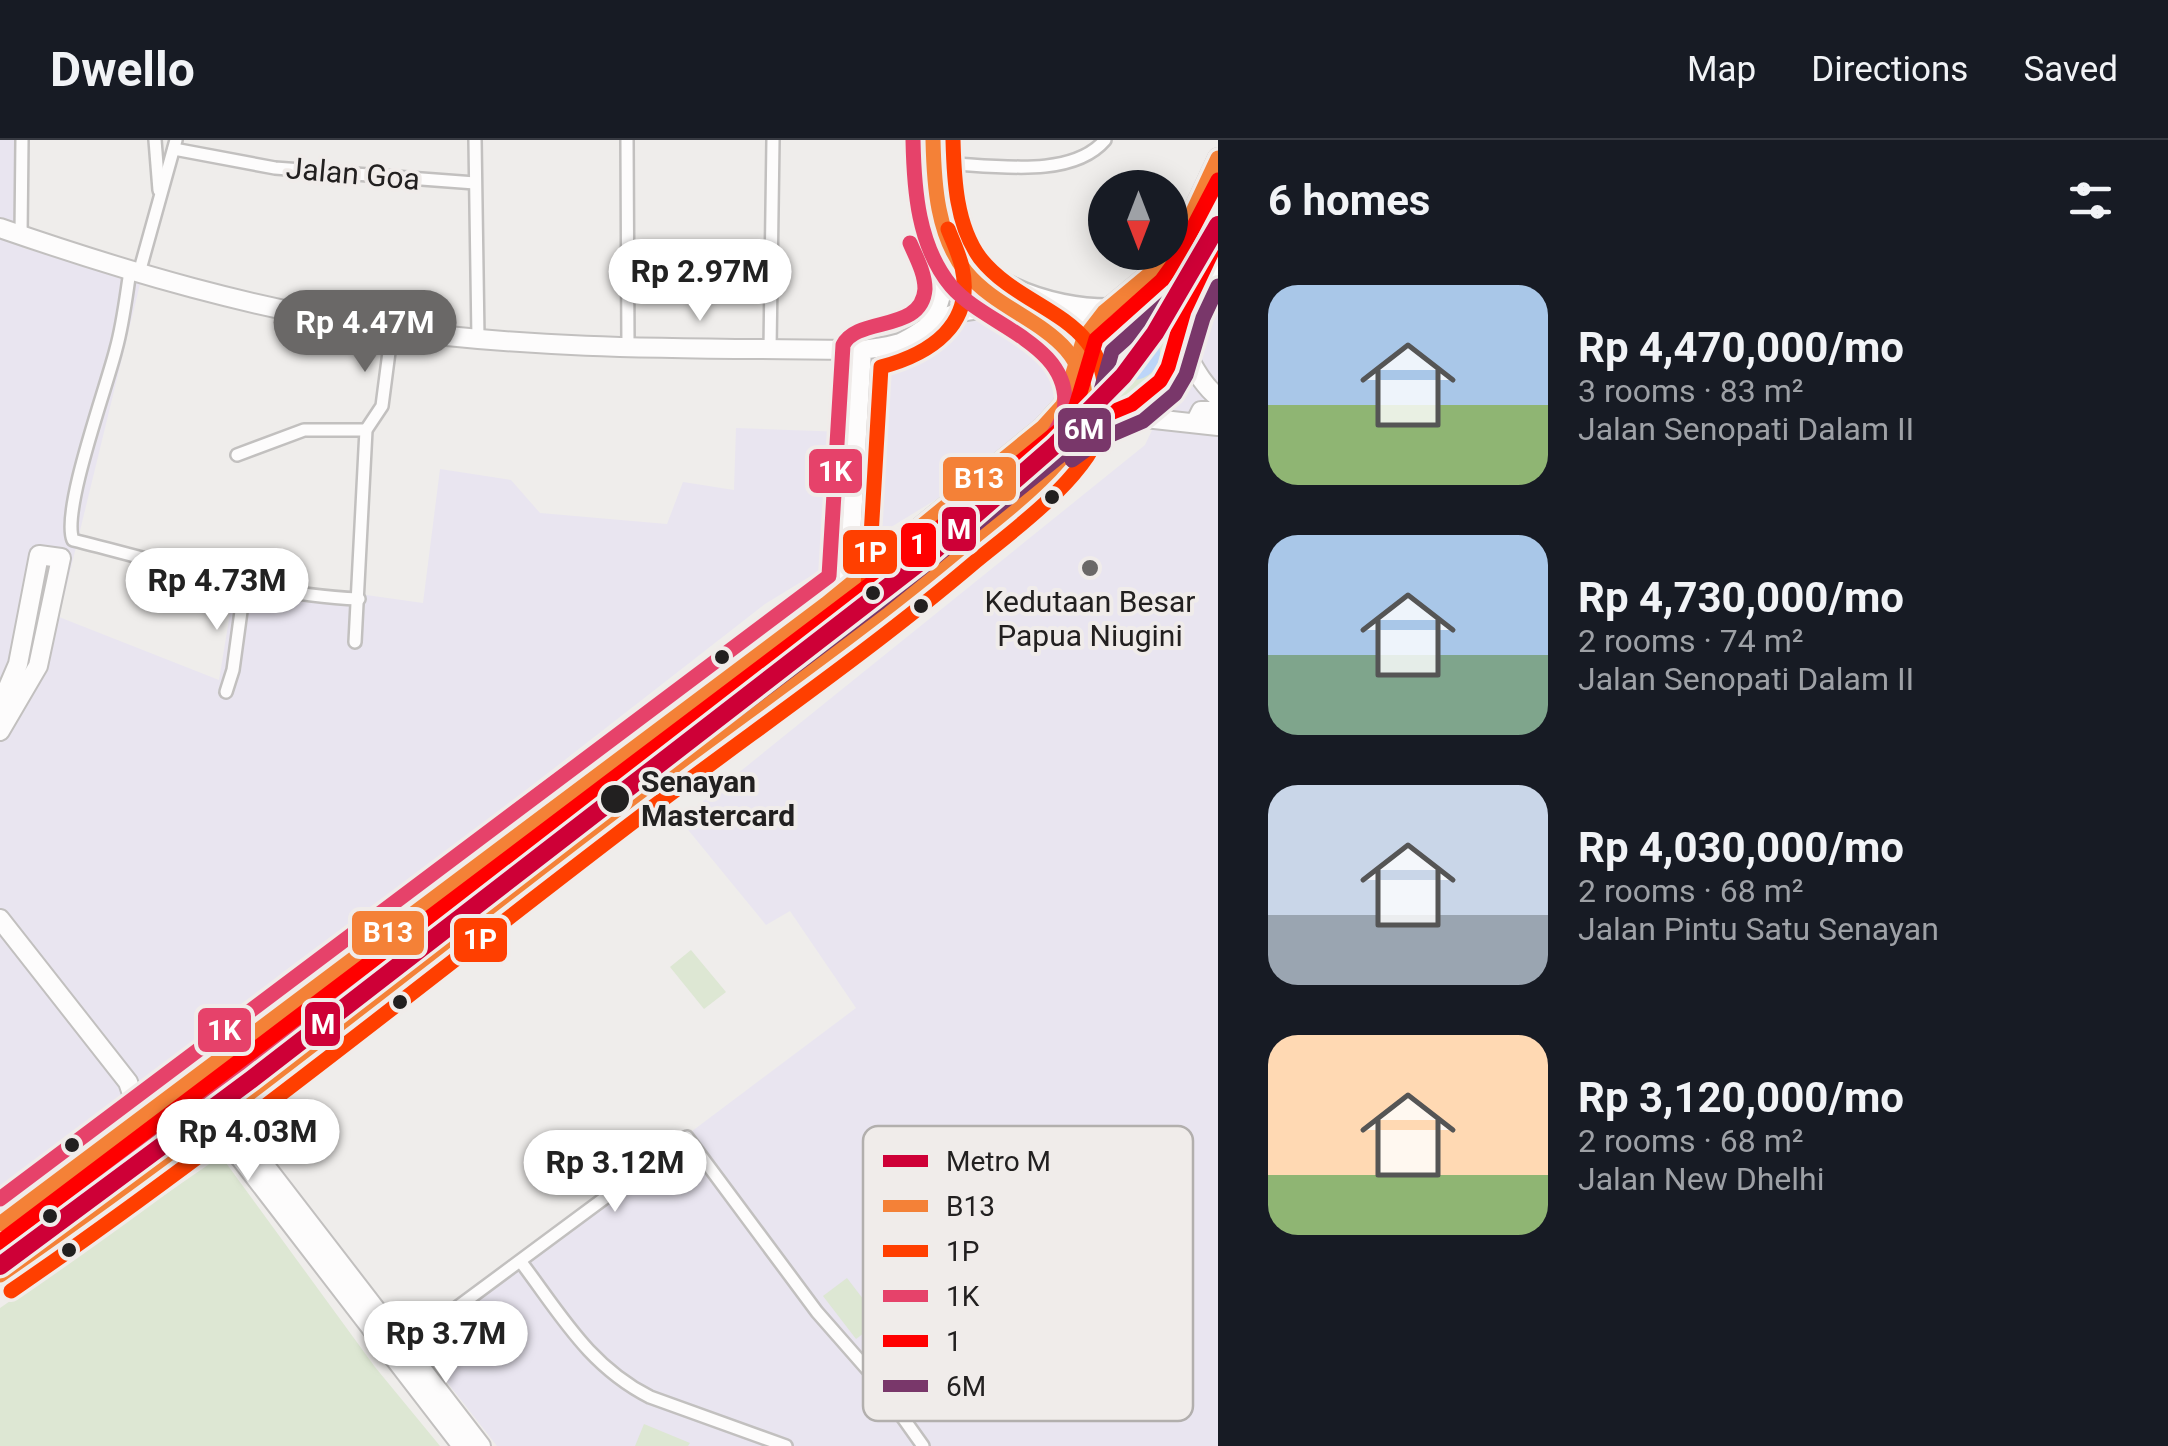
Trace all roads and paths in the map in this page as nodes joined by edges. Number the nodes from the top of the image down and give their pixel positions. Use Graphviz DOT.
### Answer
graph roads {
  1 [pos="22,140"];
  2 [pos="154,140"];
  3 [pos="475,140"];
  4 [pos="628,140"];
  5 [pos="774,140"];
  6 [pos="920,140"];
  7 [pos="933,140"];
  8 [pos="942,140"];
  9 [pos="1105,140"];
  10 [pos="175,144"];
  11 [pos="1218,158"];
  12 [pos="938,163"];
  13 [pos="161,172"];
  14 [pos="475,183"];
  15 [pos="0,228"];
  16 [pos="21,235"];
  17 [pos="1218,258"];
  18 [pos="135,272"];
  19 [pos="988,290"];
  20 [pos="1112,305"];
  21 [pos="1024,316"];
  22 [pos="1097,318"];
  23 [pos="928,325"];
  24 [pos="392,329"];
  25 [pos="478,338"];
  26 [pos="628,346"];
  27 [pos="770,349"];
  28 [pos="862,350"];
  29 [pos="1184,354"];
  30 [pos="1076,365"];
  31 [pos="1218,398"];
  32 [pos="1218,411"];
  33 [pos="1136,417"];
  34 [pos="1195,423"];
  35 [pos="1218,426"];
  36 [pos="366,430"];
  37 [pos="237,456"];
  38 [pos="1057,464"];
  39 [pos="245,582"];
  40 [pos="848,586"];
  41 [pos="359,599"];
  42 [pos="27,624"];
  43 [pos="48,631"];
  44 [pos="356,642"];
  45 [pos="226,692"];
  46 [pos="0,706"];
  47 [pos="0,731"];
  48 [pos="0,919"];
  49 [pos="132,1087"];
  50 [pos="162,1104"];
  51 [pos="217,1116"];
  52 [pos="141,1120"];
  53 [pos="0,1224"];
  54 [pos="521,1262"];
  55 [pos="0,1274"];
  56 [pos="399,1350"];
  57 [pos="863,1364"];
  58 [pos="905,1421"];
  59 [pos="462,1446"];
  60 [pos="480,1446"];
  61 [pos="786,1446"];
  62 [pos="923,1446"];
  1 -- 16 [label="street"];
  2 -- 13 [label="street"];
  3 -- 14 [label="street"];
  4 -- 26 [label="street"];
  5 -- 27 [label="street"];
  6 -- 23 [label="main road"];
  7 -- 12 [label="main road"];
  8 -- 12 [label="street"];
  9 -- 12 [label="street"];
  10 -- 13 [label="street"];
  10 -- 14 [label="street, Jalan Goa"];
  11 -- 20 [label="main road"];
  12 -- 19 [label="main road"];
  12 -- 20 [label="street"];
  13 -- 18 [label="street"];
  14 -- 25 [label="street"];
  15 -- 16 [label="main road"];
  16 -- 18 [label="main road"];
  17 -- 29 [label="main road"];
  18 -- 24 [label="main road"];
  18 -- 39 [label="street"];
  19 -- 21 [label="main road"];
  19 -- 22 [label="main road"];
  20 -- 22 [label="main road"];
  20 -- 29 [label="main road"];
  21 -- 23 [label="main road"];
  21 -- 30 [label="main road"];
  22 -- 30 [label="main road"];
  23 -- 28 [label="main road"];
  24 -- 25 [label="main road"];
  24 -- 36 [label="street"];
  25 -- 26 [label="main road"];
  26 -- 27 [label="main road"];
  27 -- 28 [label="main road"];
  28 -- 40 [label="main road"];
  29 -- 31 [label="main road"];
  29 -- 33 [label="main road"];
  30 -- 38 [label="main road"];
  30 -- 40 [label="main road"];
  32 -- 34 [label="main road"];
  33 -- 34 [label="main road"];
  33 -- 38 [label="main road"];
  34 -- 35 [label="main road"];
  36 -- 37 [label="street"];
  36 -- 41 [label="street"];
  38 -- 51 [label="main road"];
  39 -- 41 [label="street"];
  39 -- 45 [label="street"];
  40 -- 50 [label="main road"];
  41 -- 44 [label="street"];
  42 -- 43 [label="main road"];
  42 -- 43 [label="main road"];
  42 -- 46 [label="main road"];
  43 -- 47 [label="main road"];
  48 -- 49 [label="main road"];
  49 -- 50 [label="main road"];
  49 -- 52 [label="main road"];
  50 -- 52 [label="main road"];
  51 -- 55 [label="main road"];
  51 -- 56 [label="main road"];
  52 -- 53 [label="main road"];
  54 -- 56 [label="street"];
  54 -- 57 [label="street"];
  54 -- 61 [label="street"];
  56 -- 59 [label="main road"];
  56 -- 60 [label="main road"];
  58 -- 62 [label="street"];
}
